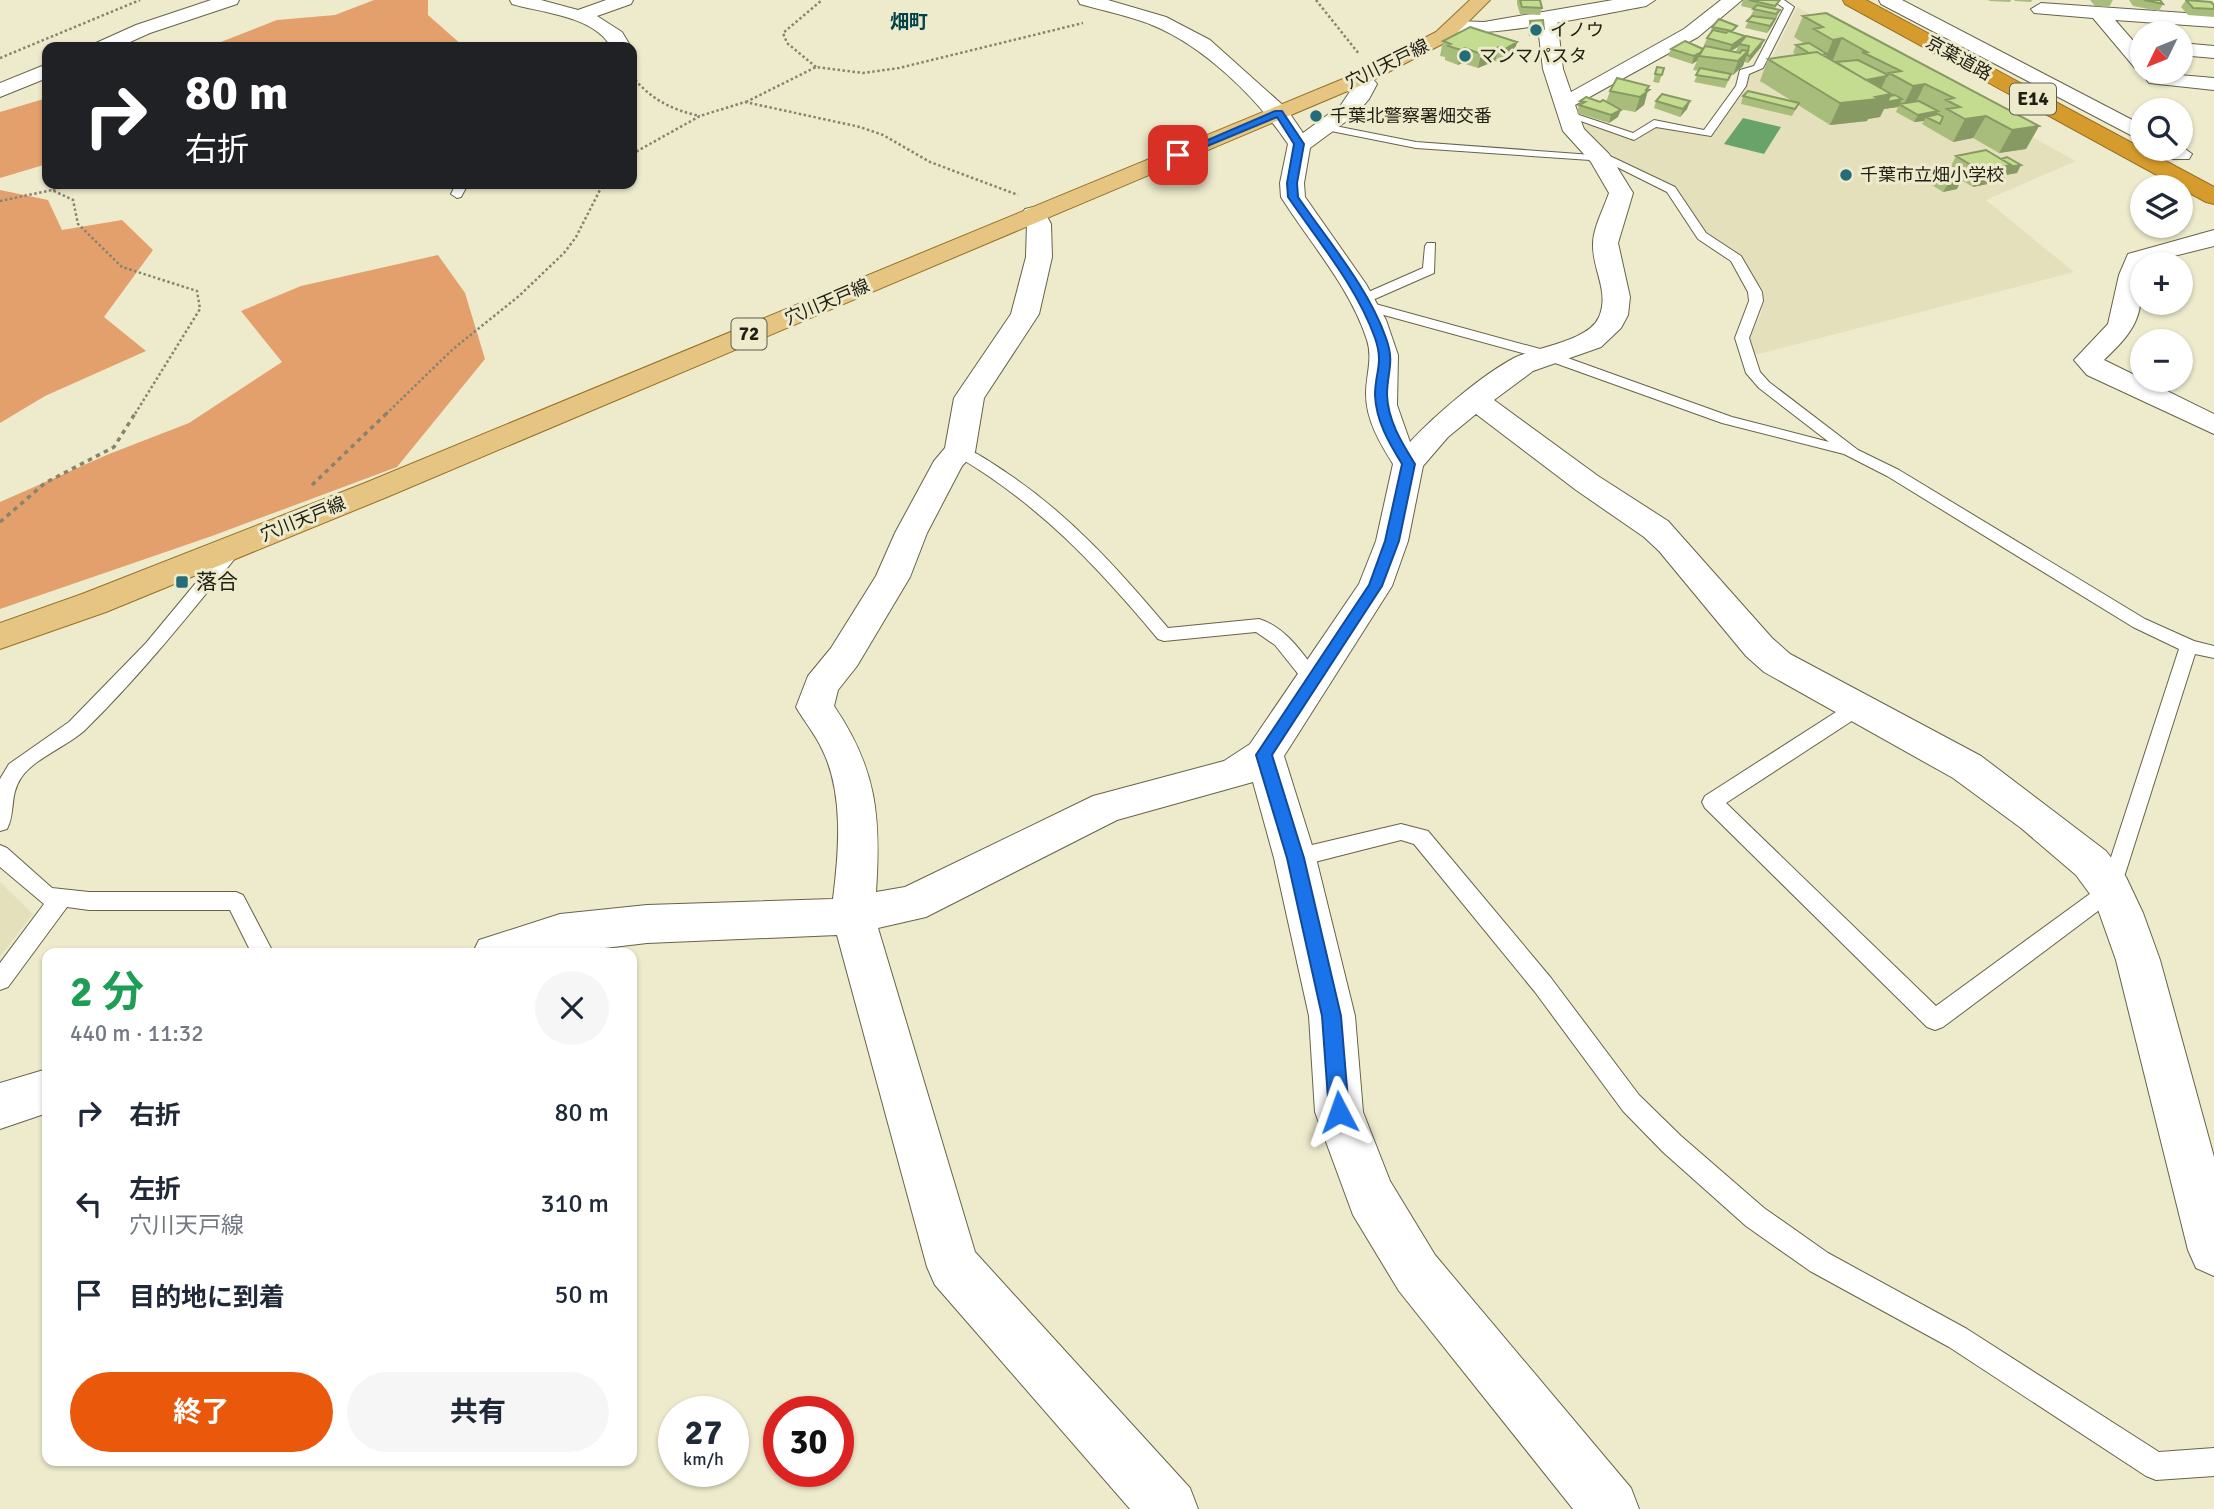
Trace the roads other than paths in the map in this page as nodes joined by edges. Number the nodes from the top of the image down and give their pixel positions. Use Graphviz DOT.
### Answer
graph roads {
  1 [pos="230,0"];
  2 [pos="519,0"];
  3 [pos="624,0"];
  4 [pos="1087,0"];
  5 [pos="1481,0"];
  6 [pos="1646,0"];
  7 [pos="1733,0"];
  8 [pos="1777,0"];
  9 [pos="1888,0"];
  10 [pos="2161,0"];
  11 [pos="1844,3"];
  12 [pos="2041,9"];
  13 [pos="2098,12"];
  14 [pos="578,16"];
  15 [pos="2181,18"];
  16 [pos="1547,19"];
  17 [pos="2214,21"];
  18 [pos="1454,27"];
  19 [pos="114,42"];
  20 [pos="615,42"];
  21 [pos="2130,43"];
  22 [pos="2193,50"];
  23 [pos="2214,52"];
  24 [pos="42,72"];
  25 [pos="1369,75"];
  26 [pos="2193,81"];
  27 [pos="2214,84"];
  28 [pos="0,91"];
  29 [pos="1564,108"];
  30 [pos="1278,113"];
  31 [pos="2130,128"];
  32 [pos="1312,136"];
  33 [pos="1597,155"];
  34 [pos="2141,175"];
  35 [pos="2214,197"];
  36 [pos="2193,204"];
  37 [pos="1043,211"];
  38 [pos="2214,216"];
  39 [pos="2214,237"];
  40 [pos="1431,246"];
  41 [pos="1365,303"];
  42 [pos="1546,355"];
  43 [pos="1477,401"];
  44 [pos="2214,425"];
  45 [pos="960,452"];
  46 [pos="1853,453"];
  47 [pos="1408,464"];
  48 [pos="235,547"];
  49 [pos="0,636"];
  50 [pos="2189,646"];
  51 [pos="2214,652"];
  52 [pos="1313,680"];
  53 [pos="1857,708"];
  54 [pos="1264,755"];
  55 [pos="5,774"];
  56 [pos="0,823"];
  57 [pos="0,854"];
  58 [pos="1296,858"];
  59 [pos="2111,890"];
  60 [pos="62,897"];
  61 [pos="853,914"];
  62 [pos="260,948"];
  63 [pos="513,948"];
  64 [pos="0,980"];
  65 [pos="42,1093"];
  66 [pos="0,1106"];
  67 [pos="2214,1250"];
  68 [pos="2214,1462"];
  69 [pos="1169,1509"];
  70 [pos="1610,1509"];
  1 -- 19 [label="street"];
  2 -- 14 [label="street"];
  3 -- 14 [label="street"];
  4 -- 30 [label="street"];
  5 -- 18 [label="main road, 穴川天戸線 / 72"];
  6 -- 16 [label="street"];
  7 -- 29 [label="street"];
  8 -- 29 [label="lane"];
  9 -- 31 [label="street"];
  10 -- 15 [label="street"];
  11 -- 34 [label="highway, 京葉道路 / E14"];
  11 -- 35 [label="highway, 京葉道路 / E14"];
  12 -- 13 [label="street"];
  13 -- 15 [label="street"];
  13 -- 21 [label="street"];
  14 -- 20 [label="street"];
  15 -- 17 [label="street"];
  16 -- 18 [label="street"];
  16 -- 29 [label="street"];
  18 -- 25 [label="main road, 穴川天戸線 / 72"];
  22 -- 23 [label="street"];
  24 -- 28 [label="street"];
  25 -- 30 [label="main road, 穴川天戸線 / 72"];
  25 -- 32 [label="street"];
  26 -- 27 [label="street"];
  29 -- 33 [label="street"];
  30 -- 32 [label="street"];
  30 -- 37 [label="main road, 穴川天戸線 / 72"];
  32 -- 33 [label="lane"];
  32 -- 41 [label="street"];
  33 -- 42 [label="street"];
  33 -- 46 [label="lane"];
  36 -- 38 [label="highway"];
  37 -- 45 [label="street"];
  37 -- 48 [label="main road, 穴川天戸線 / 72"];
  39 -- 44 [label="street"];
  40 -- 41 [label="lane"];
  41 -- 42 [label="lane"];
  41 -- 47 [label="street"];
  42 -- 43 [label="street"];
  42 -- 46 [label="lane"];
  43 -- 47 [label="street"];
  43 -- 53 [label="street"];
  45 -- 52 [label="lane"];
  45 -- 61 [label="street"];
  46 -- 50 [label="lane"];
  47 -- 52 [label="street"];
  48 -- 49 [label="main road, 穴川天戸線 / 72"];
  48 -- 55 [label="lane"];
  50 -- 51 [label="lane"];
  50 -- 59 [label="lane"];
  52 -- 54 [label="street"];
  53 -- 59 [label="street"];
  53 -- 59 [label="lane"];
  54 -- 58 [label="street"];
  54 -- 61 [label="street"];
  55 -- 56 [label="lane"];
  57 -- 60 [label="lane"];
  58 -- 68 [label="lane"];
  58 -- 70 [label="street"];
  59 -- 67 [label="street"];
  60 -- 62 [label="lane"];
  60 -- 64 [label="lane"];
  61 -- 63 [label="street"];
  61 -- 69 [label="street"];
  65 -- 66 [label="street"];
}
